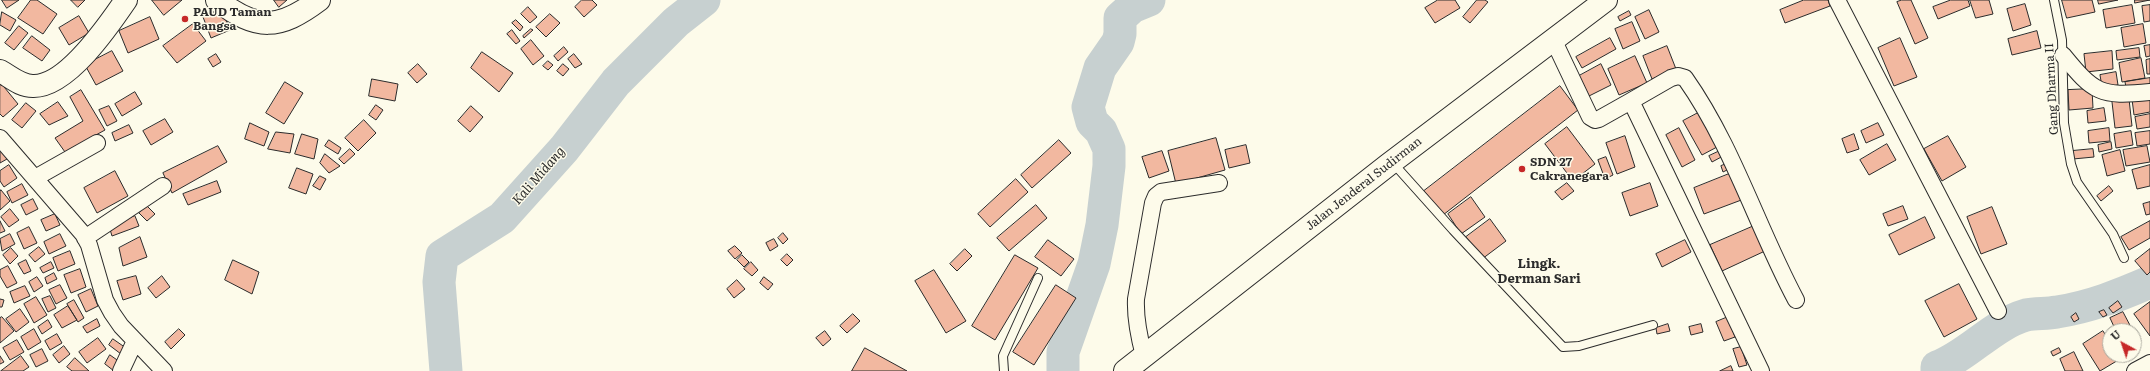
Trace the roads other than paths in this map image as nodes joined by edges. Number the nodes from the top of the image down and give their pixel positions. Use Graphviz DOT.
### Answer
graph roads {
  1 [pos="126,0"];
  2 [pos="217,0"];
  3 [pos="319,0"];
  4 [pos="1606,0"];
  5 [pos="1837,0"];
  6 [pos="2054,0"];
  7 [pos="1553,39"];
  8 [pos="2063,55"];
  9 [pos="0,71"];
  10 [pos="2150,92"];
  11 [pos="1631,101"];
  12 [pos="0,138"];
  13 [pos="98,144"];
  14 [pos="1392,162"];
  15 [pos="35,178"];
  16 [pos="1219,183"];
  17 [pos="163,186"];
  18 [pos="85,238"];
  19 [pos="2124,258"];
  20 [pos="1038,278"];
  21 [pos="1796,300"];
  22 [pos="1998,311"];
  23 [pos="1652,325"];
  24 [pos="135,340"];
  25 [pos="1144,356"];
  26 [pos="2150,363"];
  27 [pos="121,371"];
  28 [pos="164,371"];
  29 [pos="1004,371"];
  30 [pos="1125,371"];
  31 [pos="1762,371"];
  32 [pos="2135,371"];
  1 -- 9 [label="main road"];
  2 -- 3 [label="main road"];
  4 -- 7 [label="main road, Jalan Jenderal Sudirman"];
  5 -- 22 [label="street"];
  6 -- 8 [label="lane, Gang Dharma II"];
  7 -- 11 [label="street"];
  7 -- 14 [label="main road, Jalan Jenderal Sudirman"];
  8 -- 10 [label="street"];
  8 -- 19 [label="lane, Gang Dharma II"];
  11 -- 21 [label="street"];
  11 -- 31 [label="street"];
  12 -- 15 [label="street"];
  13 -- 15 [label="street"];
  14 -- 23 [label="lane"];
  14 -- 25 [label="main road, Jalan Jenderal Sudirman"];
  15 -- 18 [label="street"];
  16 -- 25 [label="street"];
  17 -- 18 [label="street"];
  18 -- 24 [label="street"];
  20 -- 29 [label="lane"];
  24 -- 27 [label="street"];
  24 -- 28 [label="street"];
  25 -- 30 [label="main road, Jalan Jenderal Sudirman"];
  26 -- 32 [label="street"];
}
